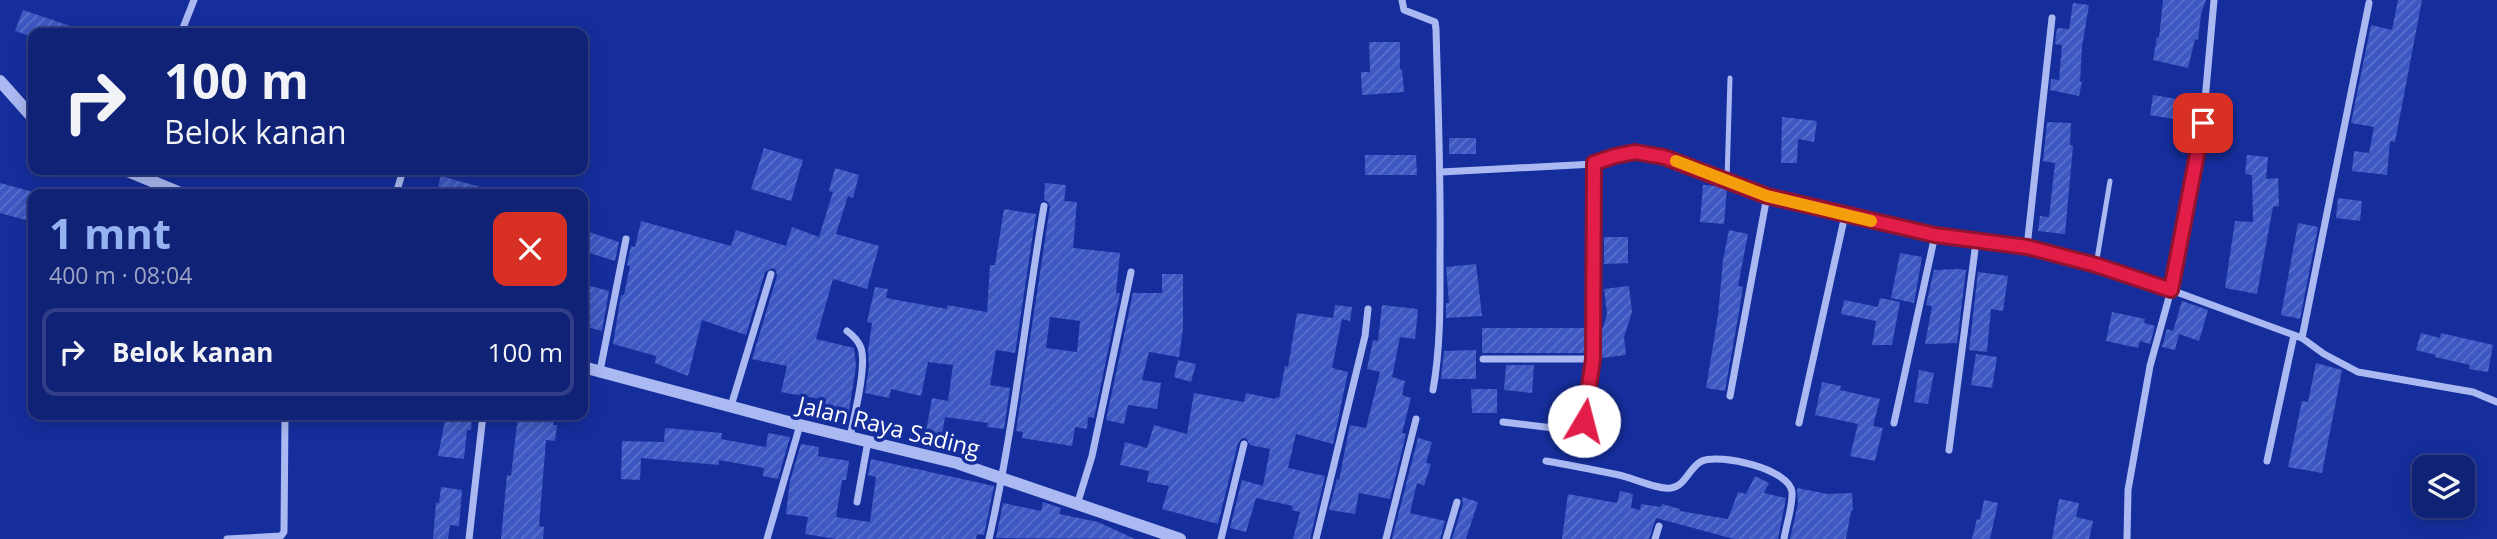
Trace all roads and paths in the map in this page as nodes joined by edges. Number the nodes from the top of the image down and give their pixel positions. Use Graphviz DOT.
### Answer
graph roads {
  1 [pos="194,0"];
  2 [pos="1402,0"];
  3 [pos="2214,0"];
  4 [pos="2369,3"];
  5 [pos="2052,18"];
  6 [pos="183,28"];
  7 [pos="1730,78"];
  8 [pos="0,81"];
  9 [pos="28,112"];
  10 [pos="1594,163"];
  11 [pos="1441,172"];
  12 [pos="137,175"];
  13 [pos="1727,180"];
  14 [pos="2110,181"];
  15 [pos="171,189"];
  16 [pos="1767,196"];
  17 [pos="1044,206"];
  18 [pos="1845,215"];
  19 [pos="1935,235"];
  20 [pos="626,239"];
  21 [pos="1976,242"];
  22 [pos="2027,247"];
  23 [pos="2096,265"];
  24 [pos="1131,272"];
  25 [pos="771,274"];
  26 [pos="2171,290"];
  27 [pos="1368,309"];
  28 [pos="847,331"];
  29 [pos="2298,337"];
  30 [pos="1483,359"];
  31 [pos="1593,359"];
  32 [pos="588,368"];
  33 [pos="600,371"];
  34 [pos="1433,390"];
  35 [pos="1730,396"];
  36 [pos="2497,402"];
  37 [pos="731,407"];
  38 [pos="1416,419"];
  39 [pos="285,420"];
  40 [pos="482,420"];
  41 [pos="1503,422"];
  42 [pos="1799,422"];
  43 [pos="1894,423"];
  44 [pos="800,425"];
  45 [pos="850,437"];
  46 [pos="868,441"];
  47 [pos="1244,443"];
  48 [pos="1949,450"];
  49 [pos="1546,461"];
  50 [pos="2267,461"];
  51 [pos="1003,478"];
  52 [pos="858,502"];
  53 [pos="1457,502"];
  54 [pos="1077,505"];
  55 [pos="1659,526"];
  56 [pos="227,539"];
  57 [pos="469,539"];
  58 [pos="767,539"];
  59 [pos="989,539"];
  60 [pos="1180,539"];
  61 [pos="1221,539"];
  62 [pos="1316,539"];
  63 [pos="1386,539"];
  64 [pos="1446,539"];
  65 [pos="1655,539"];
  66 [pos="1784,539"];
  67 [pos="2127,539"];
  1 -- 6 [label="street"];
  2 -- 11 [label="street"];
  3 -- 26 [label="street"];
  4 -- 29 [label="street"];
  5 -- 22 [label="street"];
  7 -- 13 [label="lane"];
  8 -- 9 [label="street"];
  10 -- 11 [label="street"];
  10 -- 13 [label="street"];
  10 -- 31 [label="street"];
  11 -- 34 [label="street"];
  12 -- 15 [label="street"];
  13 -- 16 [label="street"];
  14 -- 23 [label="lane"];
  16 -- 18 [label="street"];
  16 -- 35 [label="street"];
  17 -- 51 [label="street"];
  18 -- 19 [label="street"];
  18 -- 42 [label="street"];
  19 -- 21 [label="street"];
  19 -- 43 [label="street"];
  20 -- 33 [label="street"];
  21 -- 22 [label="street"];
  21 -- 48 [label="street"];
  22 -- 23 [label="street"];
  23 -- 26 [label="street"];
  24 -- 54 [label="street"];
  25 -- 37 [label="street"];
  26 -- 29 [label="street"];
  26 -- 67 [label="street"];
  27 -- 62 [label="street"];
  28 -- 45 [label="street"];
  29 -- 36 [label="street"];
  29 -- 50 [label="street"];
  30 -- 31 [label="street"];
  31 -- 41 [label="street"];
  32 -- 33 [label="street, Jalan Raya Sading"];
  33 -- 37 [label="street, Jalan Raya Sading"];
  37 -- 44 [label="street, Jalan Raya Sading"];
  38 -- 63 [label="street"];
  39 -- 56 [label="street"];
  40 -- 57 [label="street"];
  44 -- 45 [label="street, Jalan Raya Sading"];
  44 -- 58 [label="street"];
  45 -- 46 [label="street, Jalan Raya Sading"];
  46 -- 51 [label="street, Jalan Raya Sading"];
  46 -- 52 [label="street"];
  47 -- 61 [label="street"];
  49 -- 66 [label="street"];
  51 -- 54 [label="street, Jalan Raya Sading"];
  51 -- 59 [label="street"];
  53 -- 64 [label="street"];
  54 -- 60 [label="street, Jalan Raya Sading"];
  55 -- 65 [label="street"];
}
